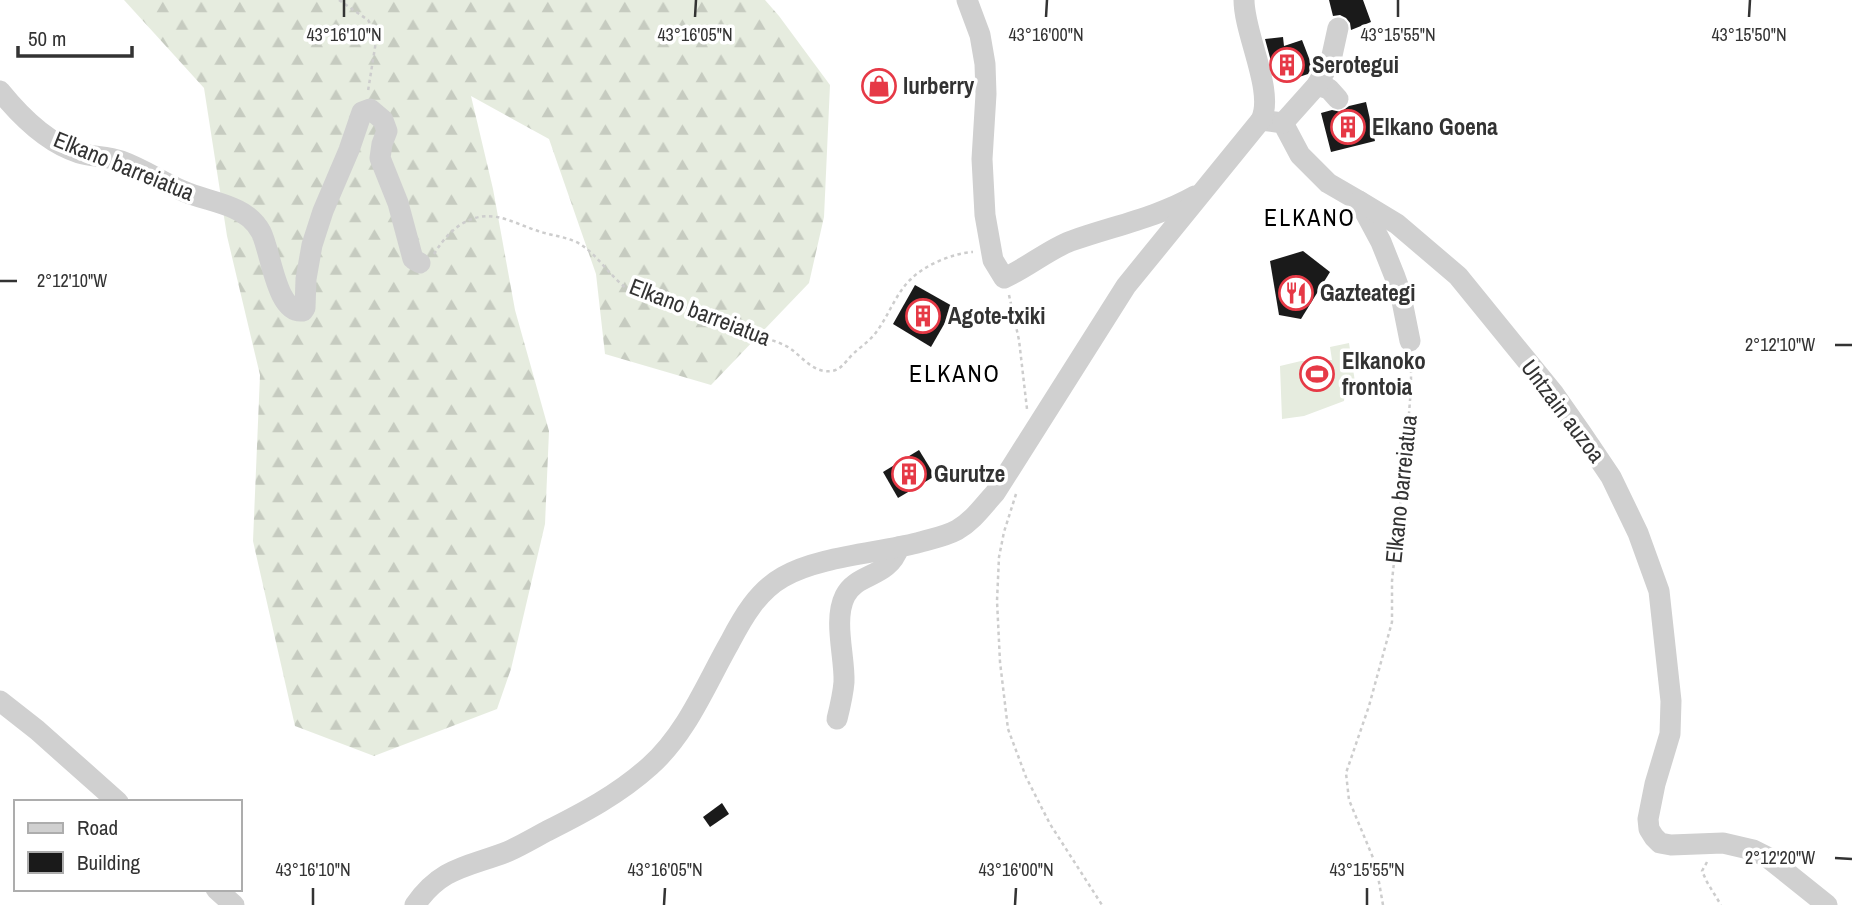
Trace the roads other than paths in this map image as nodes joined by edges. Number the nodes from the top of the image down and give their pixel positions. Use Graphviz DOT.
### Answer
graph roads {
  1 [pos="967,0"];
  2 [pos="1244,0"];
  3 [pos="1338,28"];
  4 [pos="1317,85"];
  5 [pos="0,91"];
  6 [pos="1338,99"];
  7 [pos="1261,120"];
  8 [pos="1283,124"];
  9 [pos="1203,191"];
  10 [pos="1359,201"];
  11 [pos="420,263"];
  12 [pos="1410,341"];
  13 [pos="898,547"];
  14 [pos="0,701"];
  15 [pos="837,719"];
  16 [pos="116,800"];
  17 [pos="218,891"];
  18 [pos="234,905"];
  19 [pos="415,905"];
  20 [pos="1827,905"];
  1 -- 9 [label="street"];
  2 -- 7 [label="street"];
  3 -- 4 [label="street"];
  4 -- 6 [label="street"];
  4 -- 8 [label="street"];
  5 -- 11 [label="street, Elkano barreiatua"];
  7 -- 8 [label="street"];
  7 -- 9 [label="street"];
  8 -- 10 [label="street"];
  9 -- 13 [label="street"];
  10 -- 12 [label="street"];
  10 -- 20 [label="street, Untzain auzoa"];
  13 -- 15 [label="street"];
  13 -- 19 [label="street"];
  14 -- 16 [label="street"];
  17 -- 18 [label="street"];
}
